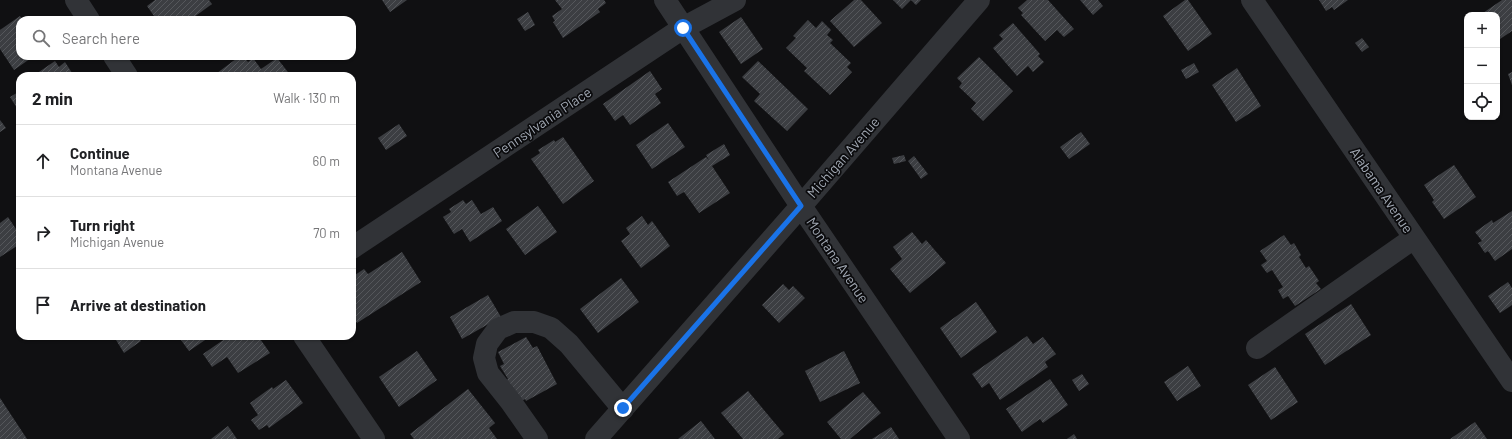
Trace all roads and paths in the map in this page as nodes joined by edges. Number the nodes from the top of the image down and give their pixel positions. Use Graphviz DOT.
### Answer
graph roads {
  1 [pos="76,0"];
  2 [pos="665,0"];
  3 [pos="735,0"];
  4 [pos="978,0"];
  5 [pos="1252,0"];
  6 [pos="86,16"];
  7 [pos="683,28"];
  8 [pos="117,60"];
  9 [pos="124,72"];
  10 [pos="801,206"];
  11 [pos="1414,238"];
  12 [pos="356,245"];
  13 [pos="307,340"];
  14 [pos="1257,348"];
  15 [pos="1512,380"];
  16 [pos="623,408"];
  17 [pos="374,439"];
  18 [pos="537,439"];
  19 [pos="596,439"];
  20 [pos="959,439"];
  1 -- 6 [label="street"];
  2 -- 7 [label="street, Montana Avenue"];
  3 -- 7 [label="street, Pennsylvania Place"];
  4 -- 10 [label="street, Michigan Avenue"];
  5 -- 11 [label="street, Alabama Avenue"];
  7 -- 10 [label="street, Montana Avenue"];
  7 -- 12 [label="street, Pennsylvania Place"];
  8 -- 9 [label="street"];
  10 -- 16 [label="street, Michigan Avenue"];
  10 -- 20 [label="street, Montana Avenue"];
  11 -- 14 [label="street"];
  11 -- 15 [label="street, Alabama Avenue"];
  13 -- 17 [label="street"];
  16 -- 18 [label="street"];
  16 -- 19 [label="street, Michigan Avenue"];
}
